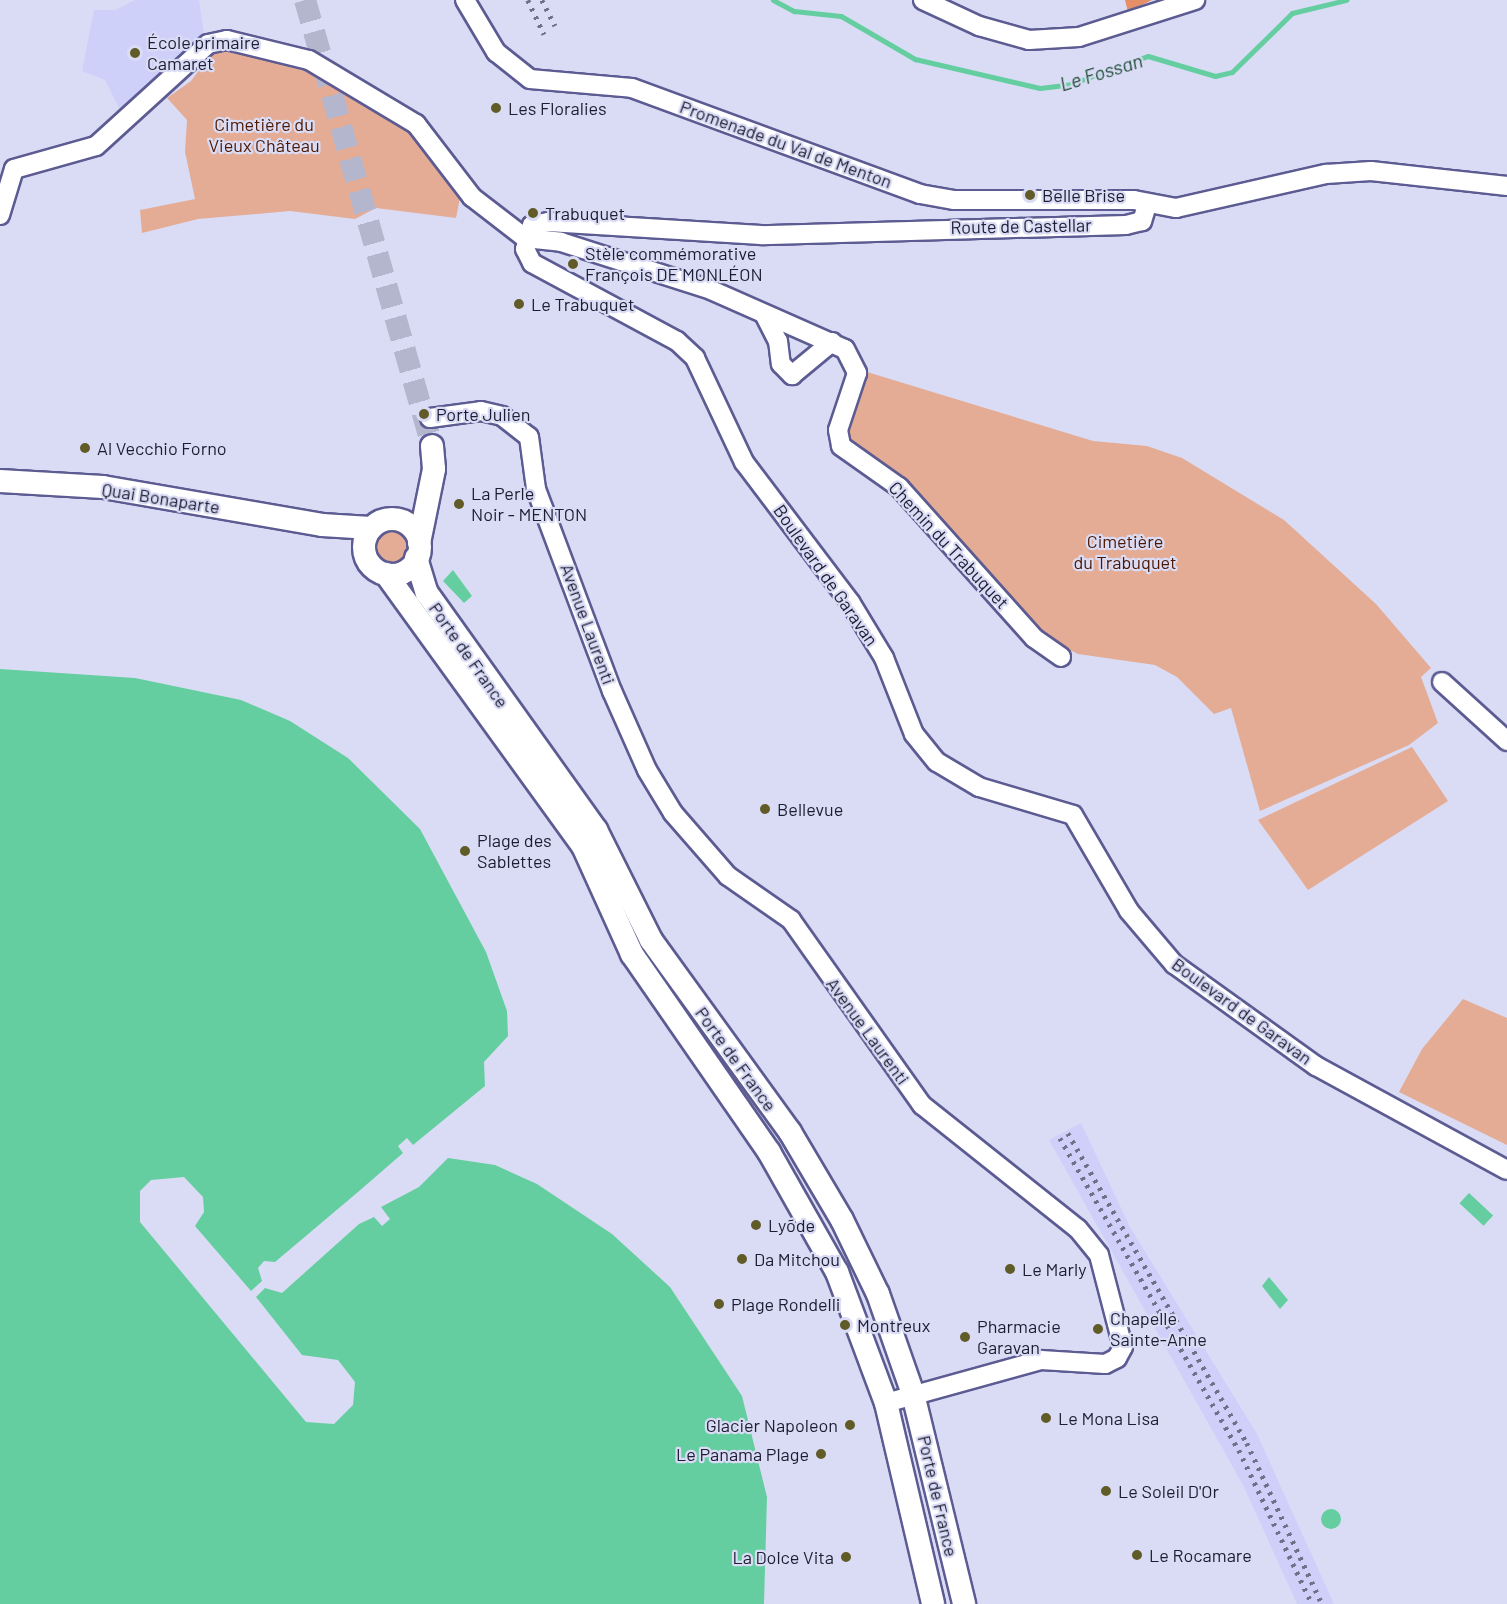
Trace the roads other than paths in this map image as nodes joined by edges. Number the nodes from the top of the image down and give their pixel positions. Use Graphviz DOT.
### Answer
graph roads {
  1 [pos="465,0"];
  2 [pos="923,0"];
  3 [pos="1195,0"];
  4 [pos="1507,186"];
  5 [pos="1147,205"];
  6 [pos="0,215"];
  7 [pos="525,238"];
  8 [pos="764,314"];
  9 [pos="832,342"];
  10 [pos="430,418"];
  11 [pos="432,446"];
  12 [pos="0,481"];
  13 [pos="428,500"];
  14 [pos="400,520"];
  15 [pos="322,525"];
  16 [pos="371,528"];
  17 [pos="418,551"];
  18 [pos="365,554"];
  19 [pos="386,574"];
  20 [pos="1061,657"];
  21 [pos="1442,682"];
  22 [pos="1507,741"];
  23 [pos="1507,1170"];
  24 [pos="913,1394"];
  25 [pos="886,1403"];
  26 [pos="933,1604"];
  27 [pos="964,1604"];
  1 -- 5 [label="street, Promenade du Val de Menton"];
  2 -- 3 [label="street"];
  4 -- 5 [label="street"];
  5 -- 7 [label="street, Route de Castellar"];
  6 -- 7 [label="street"];
  7 -- 8 [label="street, Chemin du Trabuquet"];
  7 -- 23 [label="street, Boulevard de Garavan"];
  8 -- 9 [label="street, Chemin du Trabuquet"];
  8 -- 9 [label="street"];
  9 -- 20 [label="street, Chemin du Trabuquet"];
  10 -- 24 [label="street, Avenue Laurenti"];
  11 -- 13 [label="main road, Porte de France"];
  12 -- 15 [label="main road, Quai Bonaparte"];
  13 -- 14 [label="main road"];
  13 -- 17 [label="main road, Porte de France"];
  14 -- 16 [label="main road"];
  14 -- 17 [label="main road"];
  15 -- 16 [label="main road, Quai Bonaparte"];
  15 -- 18 [label="main road, Quai Bonaparte"];
  16 -- 18 [label="main road"];
  17 -- 19 [label="main road"];
  17 -- 24 [label="main road, Porte de France"];
  18 -- 19 [label="main road"];
  19 -- 25 [label="main road, Porte de France"];
  21 -- 22 [label="street"];
  24 -- 25 [label="street, Avenue Laurenti"];
  24 -- 27 [label="main road, Porte de France"];
  25 -- 26 [label="main road, Porte de France"];
}
